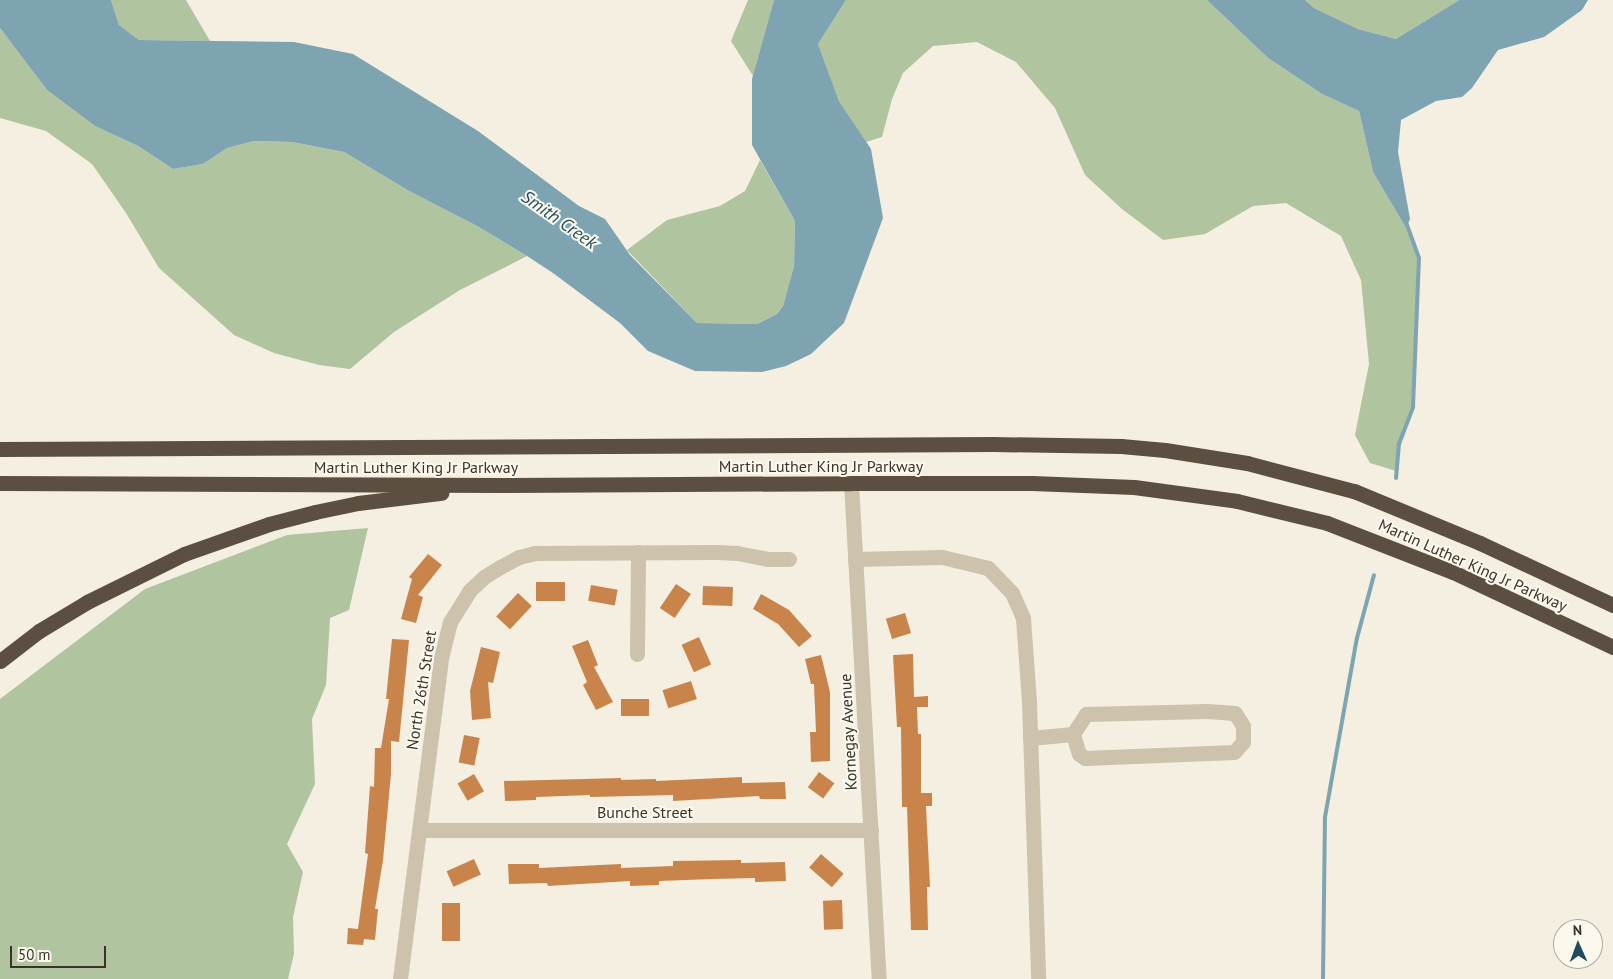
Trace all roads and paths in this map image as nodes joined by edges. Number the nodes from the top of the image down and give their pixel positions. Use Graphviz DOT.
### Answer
graph roads {
  1 [pos="0,449"];
  2 [pos="851,482"];
  3 [pos="0,483"];
  4 [pos="500,485"];
  5 [pos="638,552"];
  6 [pos="789,559"];
  7 [pos="855,559"];
  8 [pos="1613,605"];
  9 [pos="1613,648"];
  10 [pos="637,654"];
  11 [pos="0,661"];
  12 [pos="1073,734"];
  13 [pos="1030,738"];
  14 [pos="419,830"];
  15 [pos="871,830"];
  16 [pos="400,979"];
  17 [pos="879,979"];
  18 [pos="1038,979"];
  1 -- 8 [label="highway, Martin Luther King Jr Parkway"];
  2 -- 4 [label="highway, Martin Luther King Jr Parkway"];
  2 -- 7 [label="street, Kornegay Avenue"];
  2 -- 9 [label="highway, Martin Luther King Jr Parkway"];
  3 -- 4 [label="highway, Martin Luther King Jr Parkway"];
  4 -- 11 [label="highway"];
  5 -- 6 [label="street"];
  5 -- 10 [label="street"];
  5 -- 14 [label="street, North 26th Street"];
  7 -- 13 [label="street"];
  7 -- 15 [label="street, Kornegay Avenue"];
  12 -- 12 [label="street"];
  12 -- 13 [label="street"];
  13 -- 18 [label="street"];
  14 -- 15 [label="street, Bunche Street"];
  14 -- 16 [label="street, North 26th Street"];
  15 -- 17 [label="street, Kornegay Avenue"];
}
